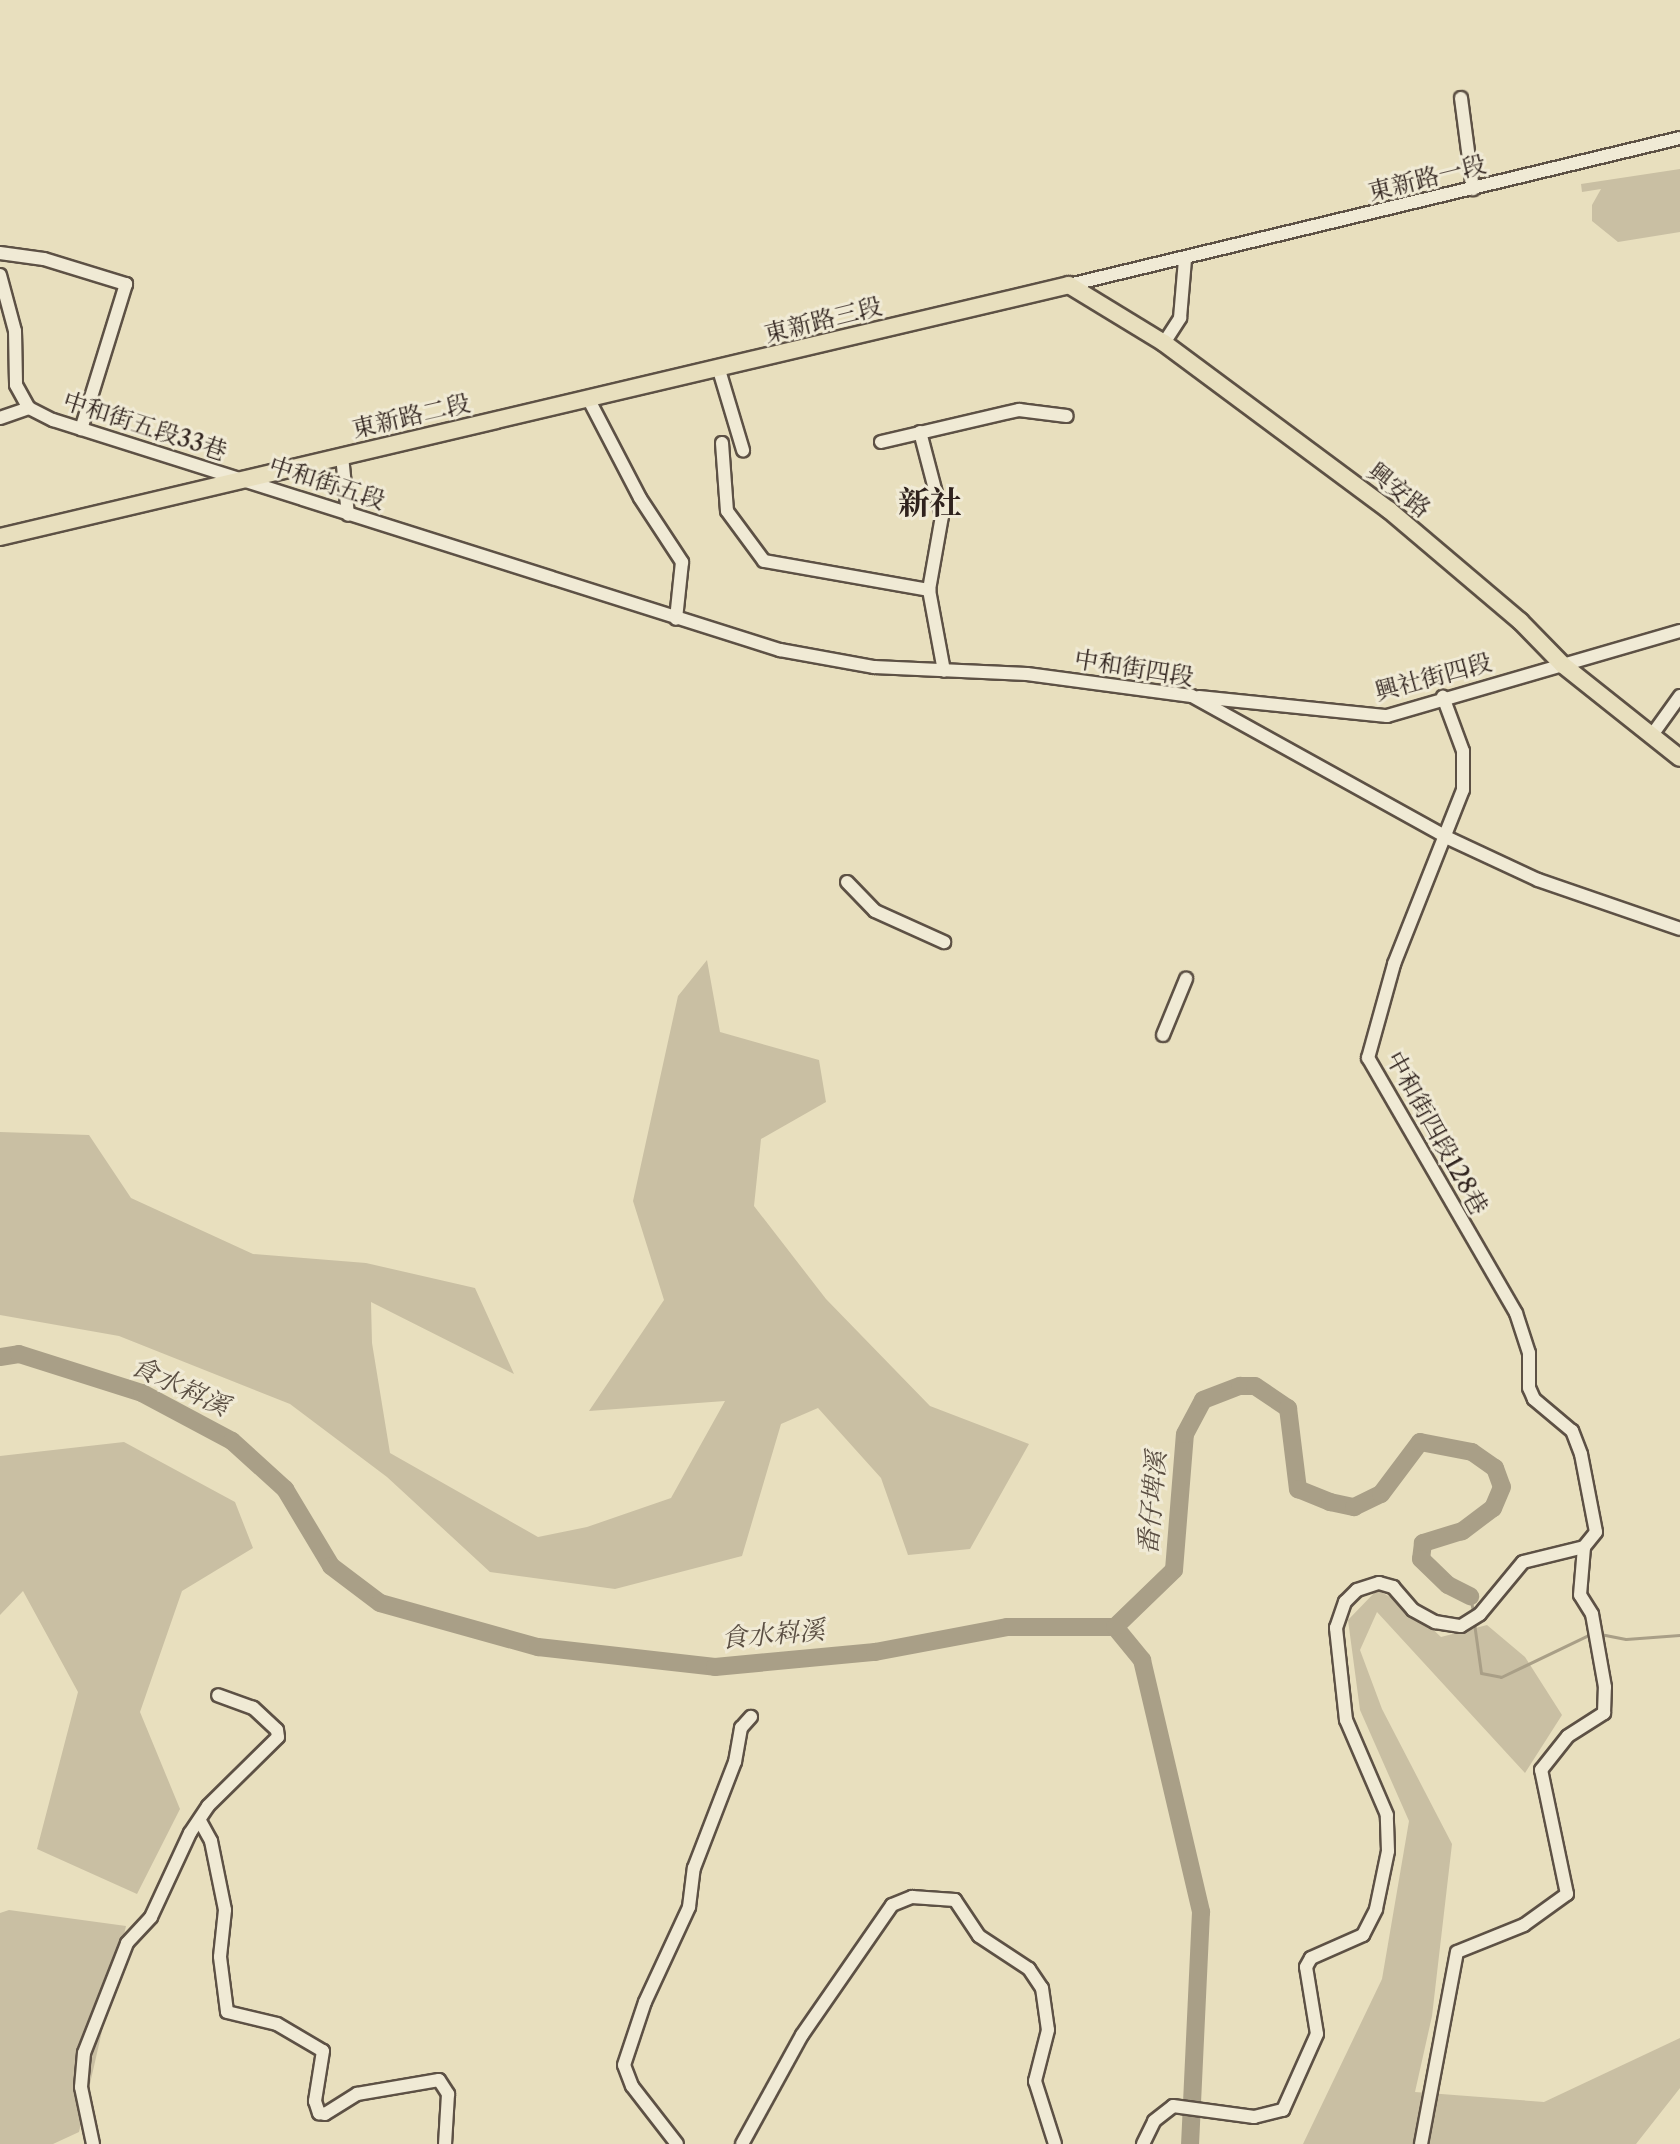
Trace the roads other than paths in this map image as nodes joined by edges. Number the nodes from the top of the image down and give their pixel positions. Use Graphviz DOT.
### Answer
graph roads {
  1 [pos="1461,98"];
  2 [pos="1680,138"];
  3 [pos="1473,189"];
  4 [pos="0,253"];
  5 [pos="1185,260"];
  6 [pos="0,275"];
  7 [pos="1069,285"];
  8 [pos="7,323"];
  9 [pos="1164,343"];
  10 [pos="719,370"];
  11 [pos="589,400"];
  12 [pos="29,408"];
  13 [pos="1067,416"];
  14 [pos="0,418"];
  15 [pos="81,429"];
  16 [pos="920,432"];
  17 [pos="881,442"];
  18 [pos="722,443"];
  19 [pos="743,450"];
  20 [pos="342,456"];
  21 [pos="244,481"];
  22 [pos="348,515"];
  23 [pos="0,537"];
  24 [pos="541,578"];
  25 [pos="929,590"];
  26 [pos="676,619"];
  27 [pos="1680,631"];
  28 [pos="1563,665"];
  29 [pos="944,671"];
  30 [pos="1192,696"];
  31 [pos="1680,696"];
  32 [pos="1443,697"];
  33 [pos="1652,735"];
  34 [pos="1680,758"];
  35 [pos="1448,838"];
  36 [pos="847,882"];
  37 [pos="1680,929"];
  38 [pos="944,942"];
  39 [pos="1186,979"];
  40 [pos="1163,1035"];
  41 [pos="1584,1547"];
  42 [pos="218,1695"];
  43 [pos="751,1717"];
  44 [pos="200,1821"];
  45 [pos="93,2144"];
  46 [pos="445,2144"];
  47 [pos="677,2144"];
  48 [pos="742,2144"];
  49 [pos="1055,2144"];
  50 [pos="1143,2144"];
  51 [pos="1421,2144"];
  1 -- 3 [label="street"];
  2 -- 3 [label="street, 東新路一段"];
  3 -- 5 [label="street, 東新路一段"];
  4 -- 15 [label="street"];
  5 -- 7 [label="street"];
  5 -- 9 [label="street"];
  6 -- 8 [label="street, 中和街五段33巷"];
  7 -- 9 [label="main road, 興安路"];
  7 -- 10 [label="main road, 東新路三段"];
  8 -- 12 [label="street, 中和街五段33巷"];
  9 -- 28 [label="main road, 興安路"];
  10 -- 11 [label="main road, 東新路三段"];
  10 -- 19 [label="street"];
  11 -- 20 [label="main road, 東新路二段"];
  11 -- 26 [label="street"];
  12 -- 14 [label="street"];
  12 -- 15 [label="street, 中和街五段33巷"];
  13 -- 16 [label="street"];
  15 -- 21 [label="street, 中和街五段33巷"];
  16 -- 17 [label="street"];
  16 -- 25 [label="street"];
  18 -- 25 [label="street"];
  20 -- 21 [label="main road, 東新路二段"];
  20 -- 22 [label="street"];
  21 -- 22 [label="street, 中和街五段"];
  21 -- 23 [label="main road, 中和街五段"];
  22 -- 24 [label="street, 中和街五段"];
  24 -- 26 [label="street, 中和街四段"];
  25 -- 29 [label="street"];
  26 -- 29 [label="street, 中和街四段"];
  27 -- 28 [label="street, 興社街四段"];
  28 -- 32 [label="street, 興社街四段"];
  28 -- 33 [label="main road, 興安路"];
  29 -- 30 [label="street, 中和街四段"];
  30 -- 32 [label="street, 興社街四段"];
  30 -- 35 [label="street, 中和街四段"];
  31 -- 33 [label="street"];
  32 -- 35 [label="street, 中和街四段128巷"];
  33 -- 34 [label="main road, 興安路"];
  35 -- 37 [label="street, 中和街四段"];
  35 -- 41 [label="street, 中和街四段128巷"];
  36 -- 38 [label="street"];
  39 -- 40 [label="street"];
  41 -- 50 [label="street"];
  41 -- 51 [label="street"];
  42 -- 44 [label="street"];
  43 -- 47 [label="street"];
  44 -- 45 [label="street"];
  44 -- 46 [label="street"];
  48 -- 49 [label="street"];
}
